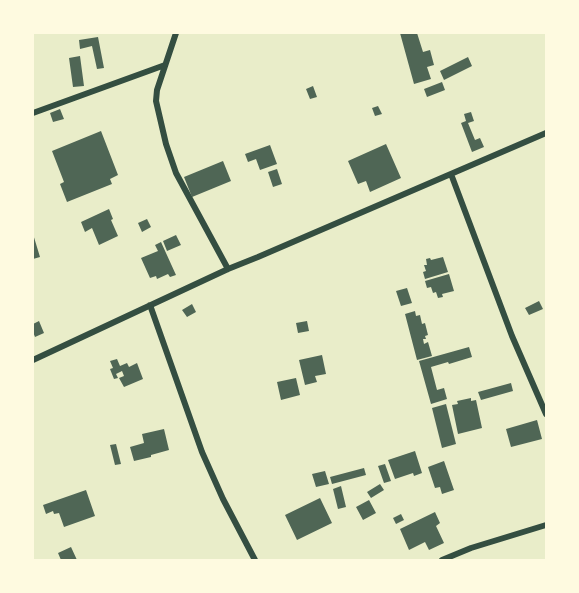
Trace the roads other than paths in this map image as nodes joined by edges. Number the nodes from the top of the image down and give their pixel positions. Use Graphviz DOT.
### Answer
graph roads {
  1 [pos="176,33"];
  2 [pos="165,65"];
  3 [pos="33,113"];
  4 [pos="546,133"];
  5 [pos="451,174"];
  6 [pos="228,268"];
  7 [pos="150,305"];
  8 [pos="33,360"];
  9 [pos="546,414"];
  10 [pos="546,525"];
  11 [pos="255,560"];
  12 [pos="442,560"];
  1 -- 2 [label="street"];
  2 -- 3 [label="street"];
  2 -- 6 [label="street"];
  4 -- 5 [label="street"];
  5 -- 6 [label="street"];
  5 -- 9 [label="street"];
  6 -- 7 [label="street"];
  7 -- 8 [label="street"];
  7 -- 11 [label="street"];
  10 -- 12 [label="street"];
}
